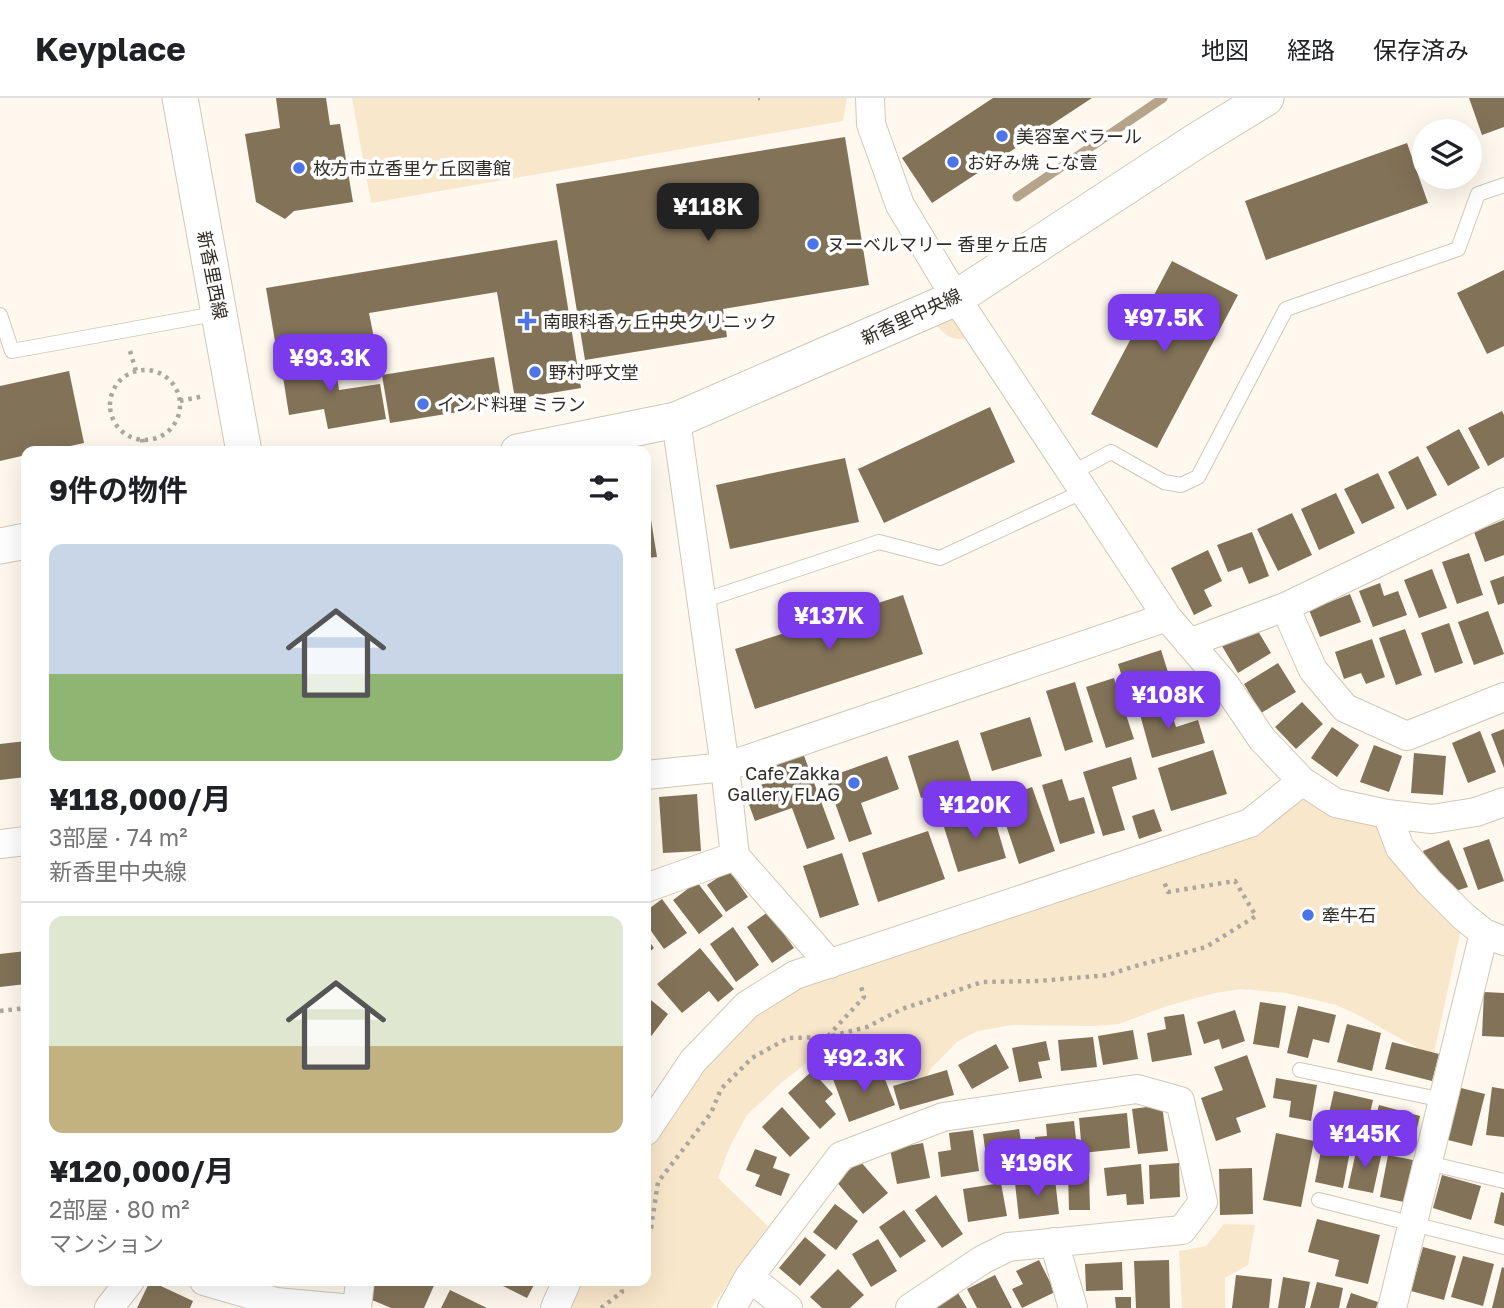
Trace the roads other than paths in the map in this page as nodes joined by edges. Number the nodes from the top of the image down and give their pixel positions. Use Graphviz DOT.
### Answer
graph roads {
  1 [pos="180,98"];
  2 [pos="870,98"];
  3 [pos="1266,98"];
  4 [pos="1504,184"];
  5 [pos="956,298"];
  6 [pos="220,313"];
  7 [pos="0,315"];
  8 [pos="676,420"];
  9 [pos="243,446"];
  10 [pos="548,446"];
  11 [pos="1078,482"];
  12 [pos="1504,502"];
  13 [pos="21,542"];
  14 [pos="0,546"];
  15 [pos="702,601"];
  16 [pos="1285,607"];
  17 [pos="1167,617"];
  18 [pos="1189,643"];
  19 [pos="1504,697"];
  20 [pos="725,766"];
  21 [pos="651,774"];
  22 [pos="1302,781"];
  23 [pos="1504,802"];
  24 [pos="1387,814"];
  25 [pos="21,842"];
  26 [pos="0,844"];
  27 [pos="735,856"];
  28 [pos="651,886"];
  29 [pos="1494,937"];
  30 [pos="841,960"];
  31 [pos="1300,1070"];
  32 [pos="1443,1100"];
  33 [pos="651,1123"];
  34 [pos="1428,1163"];
  35 [pos="1504,1181"];
  36 [pos="1319,1200"];
  37 [pos="1413,1224"];
  38 [pos="1054,1242"];
  39 [pos="1504,1247"];
  40 [pos="750,1278"];
  41 [pos="127,1286"];
  42 [pos="221,1286"];
  43 [pos="359,1286"];
  44 [pos="565,1286"];
  45 [pos="109,1308"];
  46 [pos="342,1308"];
  47 [pos="357,1308"];
  48 [pos="555,1308"];
  49 [pos="732,1308"];
  50 [pos="788,1308"];
  51 [pos="910,1308"];
  52 [pos="1073,1308"];
  53 [pos="1392,1308"];
  1 -- 6 [label="street, 新香里西線"];
  2 -- 5 [label="street"];
  3 -- 5 [label="street, 新香里中央線"];
  4 -- 11 [label="lane"];
  5 -- 8 [label="street, 新香里中央線"];
  5 -- 11 [label="street"];
  6 -- 7 [label="lane"];
  6 -- 9 [label="street, 新香里西線"];
  8 -- 10 [label="street, 新香里中央線"];
  8 -- 15 [label="street"];
  11 -- 15 [label="lane"];
  11 -- 17 [label="street"];
  12 -- 16 [label="street"];
  13 -- 14 [label="street"];
  15 -- 20 [label="street"];
  16 -- 18 [label="street"];
  16 -- 19 [label="street"];
  17 -- 18 [label="street"];
  17 -- 20 [label="street"];
  18 -- 22 [label="street"];
  20 -- 21 [label="street"];
  20 -- 27 [label="street"];
  22 -- 24 [label="street"];
  22 -- 30 [label="street"];
  23 -- 24 [label="street"];
  24 -- 29 [label="street"];
  25 -- 26 [label="street"];
  27 -- 28 [label="street"];
  27 -- 30 [label="street"];
  29 -- 32 [label="street"];
  30 -- 33 [label="street"];
  31 -- 32 [label="lane"];
  32 -- 34 [label="street"];
  34 -- 35 [label="lane"];
  34 -- 37 [label="street"];
  36 -- 37 [label="lane"];
  37 -- 39 [label="lane"];
  37 -- 53 [label="street"];
  38 -- 40 [label="street"];
  38 -- 51 [label="street"];
  38 -- 52 [label="street"];
  40 -- 49 [label="street"];
  40 -- 50 [label="street"];
  41 -- 45 [label="street"];
  42 -- 46 [label="street"];
  43 -- 47 [label="street"];
  44 -- 48 [label="street"];
}
